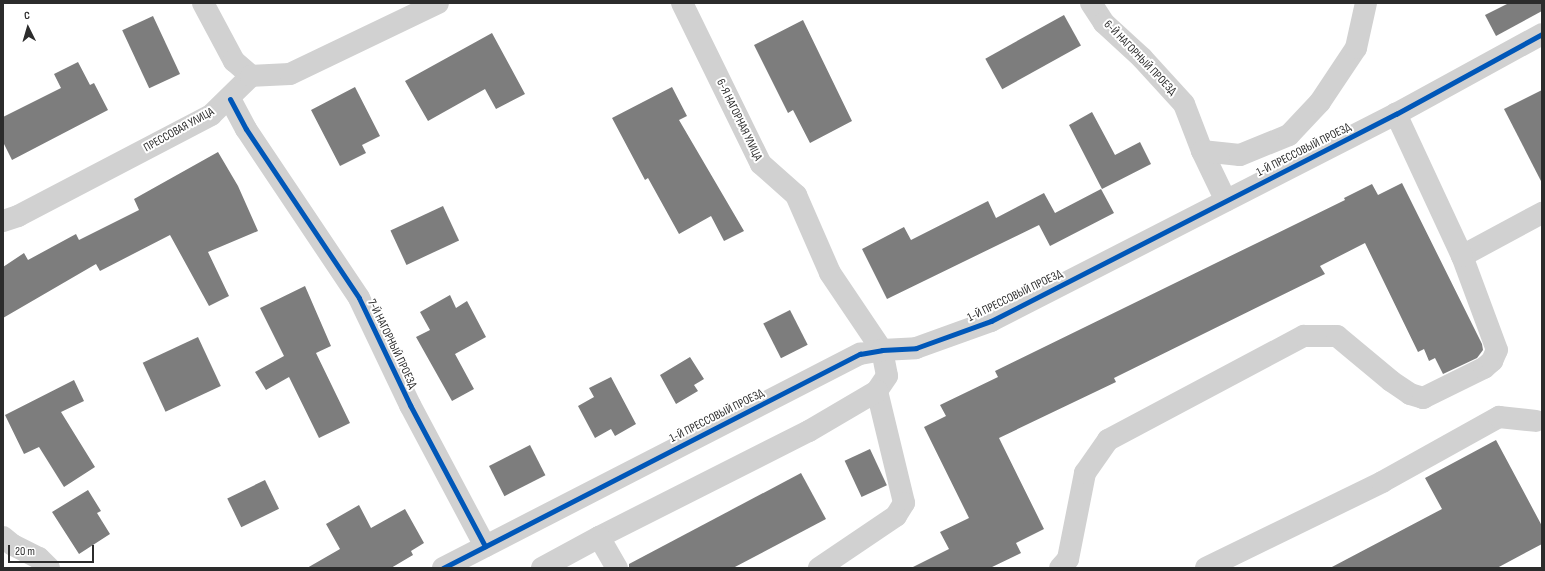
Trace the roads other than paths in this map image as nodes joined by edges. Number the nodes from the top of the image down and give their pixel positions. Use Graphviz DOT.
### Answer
graph roads {
  1 [pos="203,3"];
  2 [pos="438,3"];
  3 [pos="682,3"];
  4 [pos="1091,3"];
  5 [pos="1366,3"];
  6 [pos="1542,34"];
  7 [pos="251,76"];
  8 [pos="230,99"];
  9 [pos="1396,114"];
  10 [pos="1202,151"];
  11 [pos="1226,201"];
  12 [pos="1542,213"];
  13 [pos="3,221"];
  14 [pos="1462,256"];
  15 [pos="882,350"];
  16 [pos="877,390"];
  17 [pos="1540,424"];
  18 [pos="3,537"];
  19 [pos="599,537"];
  20 [pos="485,546"];
  21 [pos="49,568"];
  22 [pos="443,568"];
  23 [pos="542,568"];
  24 [pos="616,568"];
  25 [pos="819,568"];
  26 [pos="1060,568"];
  27 [pos="1206,568"];
  1 -- 7 [label="street"];
  2 -- 7 [label="street"];
  3 -- 15 [label="street, 6-Я НАГОРНАЯ УЛИЦА"];
  4 -- 10 [label="street, 6-Й НАГОРНЫЙ ПРОЕЗД"];
  5 -- 10 [label="street"];
  6 -- 9 [label="street, 1-Й ПРЕССОВЫЙ ПРОЕЗД"];
  7 -- 8 [label="street, ПРЕССОВАЯ УЛИЦА"];
  8 -- 13 [label="street, ПРЕССОВАЯ УЛИЦА"];
  8 -- 20 [label="street, 7-Й НАГОРНЫЙ ПРОЕЗД"];
  9 -- 11 [label="street, 1-Й ПРЕССОВЫЙ ПРОЕЗД"];
  9 -- 14 [label="street"];
  10 -- 11 [label="street, 6-Й НАГОРНЫЙ ПРОЕЗД"];
  11 -- 15 [label="street, 1-Й ПРЕССОВЫЙ ПРОЕЗД"];
  12 -- 14 [label="street"];
  14 -- 26 [label="street"];
  15 -- 16 [label="street"];
  15 -- 20 [label="street, 1-Й ПРЕССОВЫЙ ПРОЕЗД"];
  16 -- 19 [label="street"];
  16 -- 25 [label="street"];
  17 -- 27 [label="street"];
  18 -- 21 [label="street"];
  19 -- 23 [label="street"];
  19 -- 24 [label="street"];
  20 -- 22 [label="street, 1-Й ПРЕССОВЫЙ ПРОЕЗД"];
}
